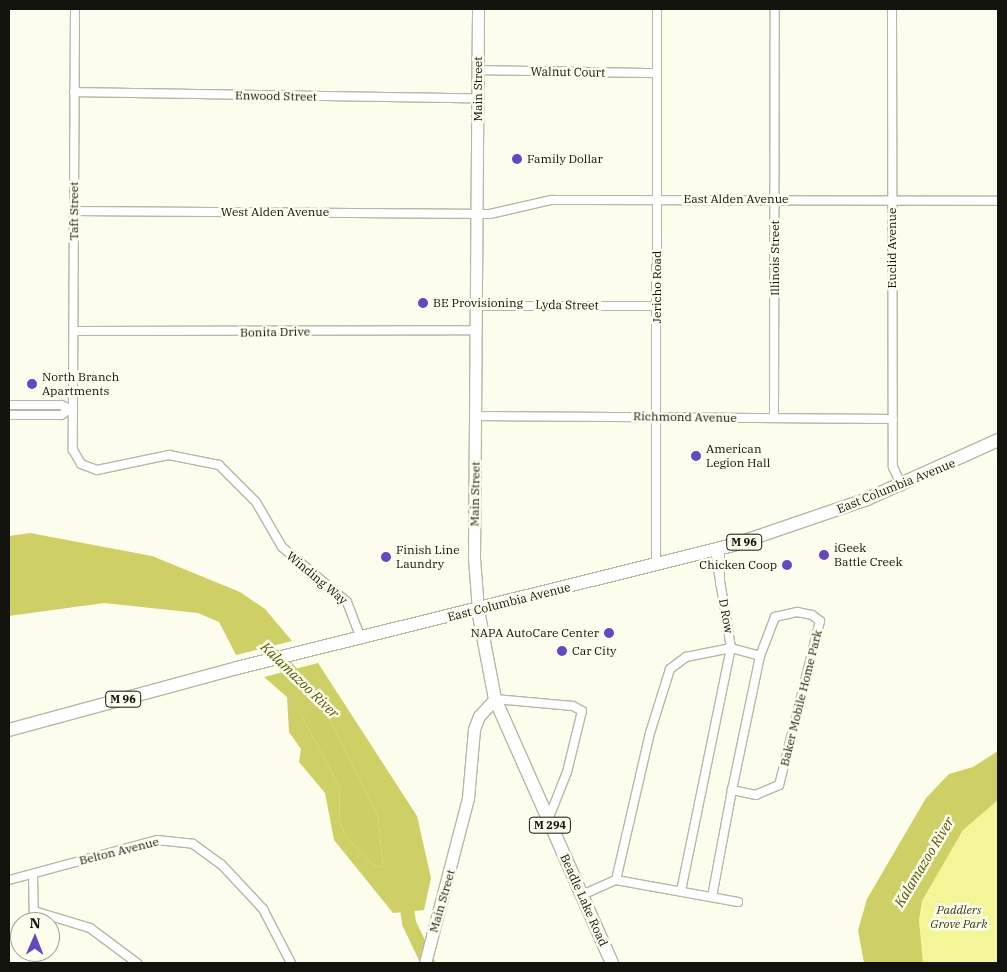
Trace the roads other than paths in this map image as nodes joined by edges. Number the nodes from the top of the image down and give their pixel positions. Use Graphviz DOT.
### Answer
graph roads {
  1 [pos="75,9"];
  2 [pos="478,9"];
  3 [pos="657,9"];
  4 [pos="775,9"];
  5 [pos="892,9"];
  6 [pos="478,70"];
  7 [pos="657,73"];
  8 [pos="74,92"];
  9 [pos="478,98"];
  10 [pos="657,199"];
  11 [pos="775,200"];
  12 [pos="892,200"];
  13 [pos="998,201"];
  14 [pos="74,211"];
  15 [pos="476,213"];
  16 [pos="477,306"];
  17 [pos="657,306"];
  18 [pos="477,330"];
  19 [pos="74,331"];
  20 [pos="9,405"];
  21 [pos="72,411"];
  22 [pos="9,415"];
  23 [pos="476,416"];
  24 [pos="657,416"];
  25 [pos="774,418"];
  26 [pos="893,419"];
  27 [pos="998,440"];
  28 [pos="902,486"];
  29 [pos="718,549"];
  30 [pos="656,565"];
  31 [pos="478,610"];
  32 [pos="362,639"];
  33 [pos="731,648"];
  34 [pos="760,656"];
  35 [pos="496,699"];
  36 [pos="9,730"];
  37 [pos="732,790"];
  38 [pos="548,820"];
  39 [pos="33,874"];
  40 [pos="9,880"];
  41 [pos="616,880"];
  42 [pos="681,891"];
  43 [pos="582,895"];
  44 [pos="712,897"];
  45 [pos="738,902"];
  46 [pos="34,911"];
  47 [pos="137,963"];
  48 [pos="291,963"];
  49 [pos="425,963"];
  50 [pos="612,963"];
  1 -- 8 [label="street, Taft Street"];
  2 -- 6 [label="street, Main Street"];
  3 -- 7 [label="street, Jericho Road"];
  4 -- 11 [label="street, Illinois Street"];
  5 -- 12 [label="street, Euclid Avenue"];
  6 -- 7 [label="street, Walnut Court"];
  6 -- 9 [label="street, Main Street"];
  7 -- 10 [label="street, Jericho Road"];
  8 -- 9 [label="street, Enwood Street"];
  8 -- 14 [label="street, Taft Street"];
  9 -- 15 [label="street, Main Street"];
  10 -- 11 [label="street, East Alden Avenue"];
  10 -- 15 [label="street, East Alden Avenue"];
  10 -- 17 [label="street, Jericho Road"];
  11 -- 12 [label="street, East Alden Avenue"];
  11 -- 25 [label="street, Illinois Street"];
  12 -- 13 [label="street, East Alden Avenue"];
  12 -- 26 [label="street, Euclid Avenue"];
  14 -- 15 [label="street, West Alden Avenue"];
  14 -- 19 [label="street, Taft Street"];
  15 -- 16 [label="street, Main Street"];
  16 -- 17 [label="street, Lyda Street"];
  16 -- 18 [label="street, Main Street"];
  17 -- 24 [label="street, Jericho Road"];
  18 -- 19 [label="street, Bonita Drive"];
  18 -- 23 [label="street, Main Street"];
  19 -- 21 [label="street, Taft Street"];
  20 -- 21 [label="street"];
  21 -- 22 [label="street"];
  21 -- 32 [label="street, Winding Way"];
  23 -- 24 [label="street, Richmond Avenue"];
  23 -- 31 [label="street, Main Street"];
  24 -- 25 [label="street, Richmond Avenue"];
  24 -- 30 [label="street, Jericho Road"];
  25 -- 26 [label="street, Richmond Avenue"];
  26 -- 28 [label="street, Euclid Avenue"];
  27 -- 28 [label="main road, East Columbia Avenue / M 96"];
  28 -- 29 [label="main road, East Columbia Avenue / M 96"];
  29 -- 30 [label="main road, East Columbia Avenue / M 96"];
  29 -- 33 [label="street, D Row"];
  30 -- 31 [label="main road, East Columbia Avenue / M 96"];
  31 -- 32 [label="main road, East Columbia Avenue / M 96"];
  31 -- 35 [label="main road, Main Street / M 294"];
  32 -- 36 [label="main road, East Columbia Avenue / M 96"];
  33 -- 34 [label="street"];
  33 -- 41 [label="street"];
  33 -- 42 [label="street"];
  34 -- 37 [label="street, Baker Mobile Home Park"];
  34 -- 37 [label="street, Baker Mobile Home Park"];
  35 -- 38 [label="main road, Beadle Lake Road / M 294"];
  35 -- 38 [label="street"];
  35 -- 49 [label="street, Main Street"];
  37 -- 44 [label="street, Baker Mobile Home Park"];
  38 -- 43 [label="main road, Beadle Lake Road / M 294"];
  39 -- 40 [label="street, Belton Avenue"];
  39 -- 46 [label="street"];
  39 -- 48 [label="street, Belton Avenue"];
  41 -- 42 [label="street"];
  41 -- 43 [label="street"];
  42 -- 44 [label="street"];
  43 -- 50 [label="main road, Beadle Lake Road / M 294"];
  44 -- 45 [label="street"];
  46 -- 47 [label="street"];
}
